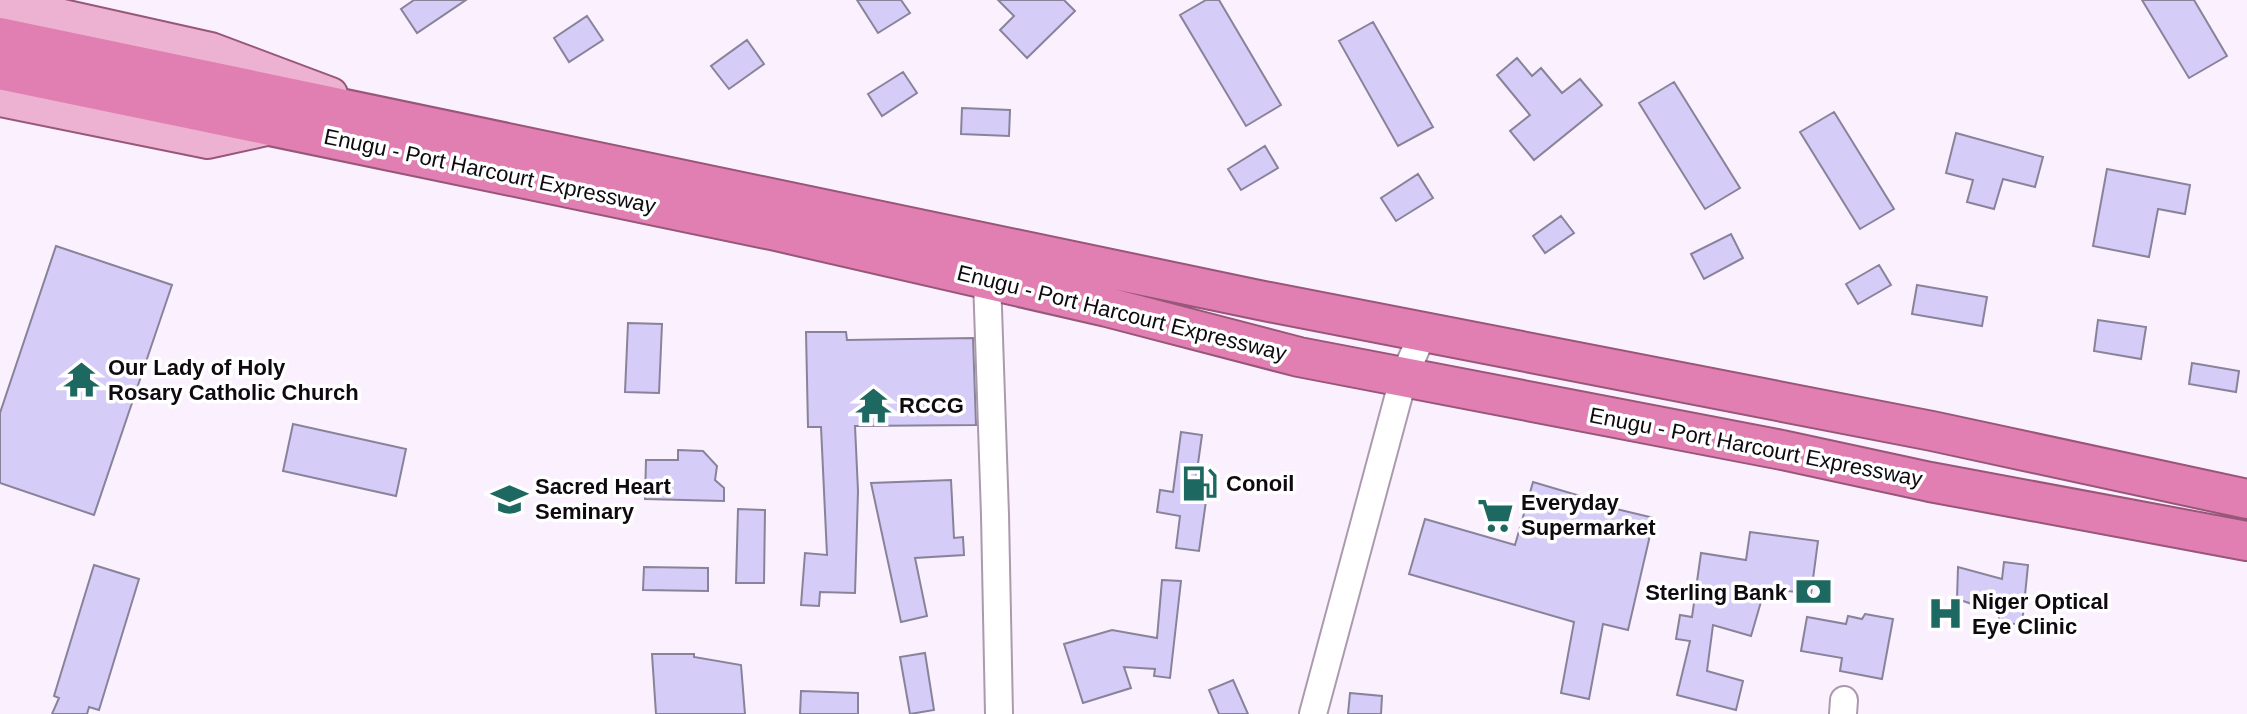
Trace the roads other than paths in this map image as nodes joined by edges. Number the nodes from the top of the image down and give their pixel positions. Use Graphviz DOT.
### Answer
graph roads {
  1 [pos="0,2"];
  2 [pos="0,37"];
  3 [pos="55,65"];
  4 [pos="0,70"];
  5 [pos="0,100"];
  6 [pos="409,123"];
  7 [pos="278,127"];
  8 [pos="987,279"];
  9 [pos="1424,331"];
  10 [pos="1404,376"];
  11 [pos="2247,499"];
  12 [pos="2247,541"];
  13 [pos="999,714"];
  14 [pos="1313,714"];
  1 -- 6 [label="main road"];
  2 -- 3 [label="highway, Enugu - Port Harcourt Expressway"];
  3 -- 4 [label="highway, Enugu - Port Harcourt Expressway"];
  3 -- 6 [label="highway, Enugu - Port Harcourt Expressway"];
  3 -- 7 [label="highway, Enugu - Port Harcourt Expressway"];
  5 -- 7 [label="main road"];
  6 -- 9 [label="highway, Enugu - Port Harcourt Expressway"];
  7 -- 8 [label="highway, Enugu - Port Harcourt Expressway"];
  8 -- 10 [label="highway, Enugu - Port Harcourt Expressway"];
  8 -- 13 [label="street"];
  9 -- 10 [label="street"];
  9 -- 11 [label="highway, Enugu - Port Harcourt Expressway"];
  10 -- 12 [label="highway, Enugu - Port Harcourt Expressway"];
  10 -- 14 [label="street"];
}
